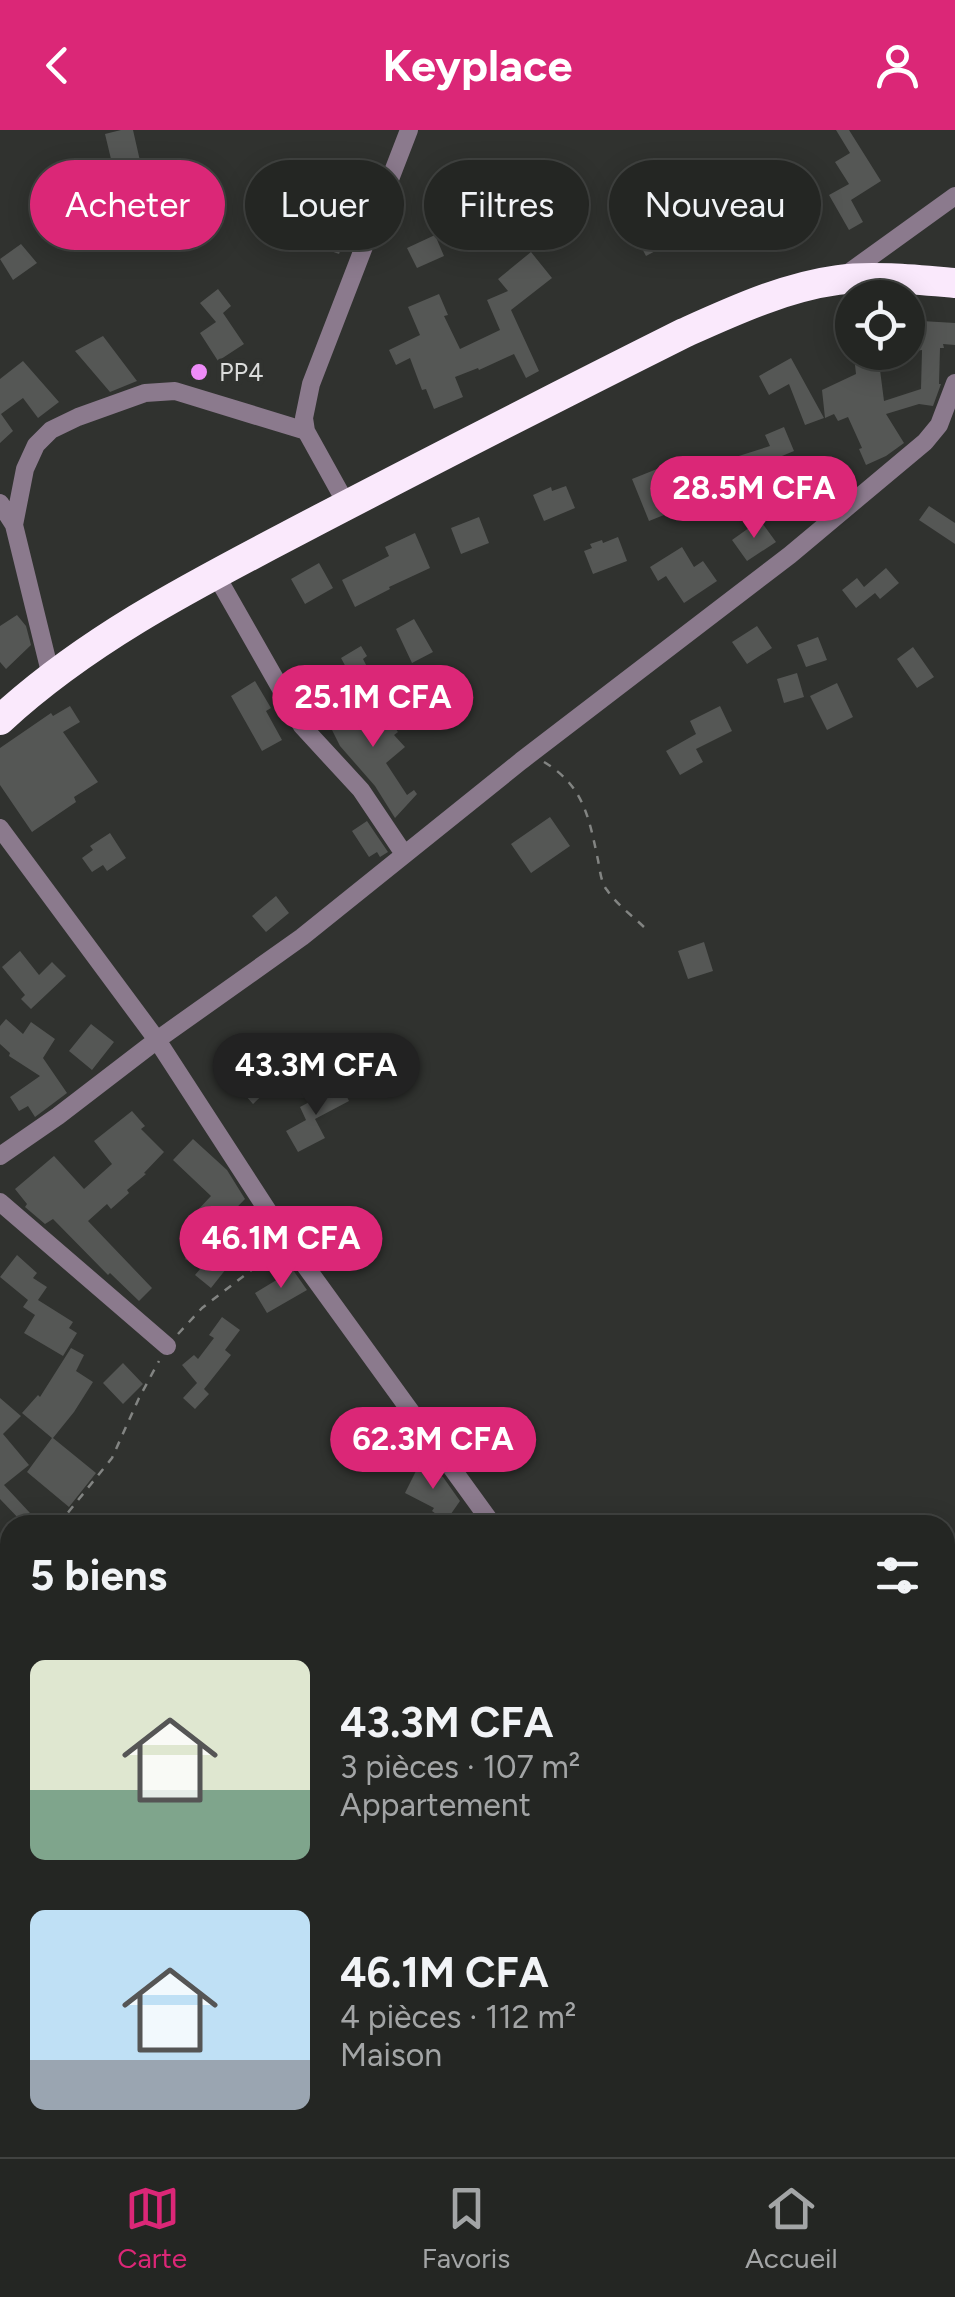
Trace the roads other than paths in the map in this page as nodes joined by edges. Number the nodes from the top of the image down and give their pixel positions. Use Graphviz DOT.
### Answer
graph roads {
  1 [pos="409,130"];
  2 [pos="955,196"];
  3 [pos="840,279"];
  4 [pos="955,283"];
  5 [pos="955,383"];
  6 [pos="306,431"];
  7 [pos="0,502"];
  8 [pos="348,505"];
  9 [pos="14,525"];
  10 [pos="216,575"];
  11 [pos="51,676"];
  12 [pos="0,720"];
  13 [pos="0,828"];
  14 [pos="404,854"];
  15 [pos="157,1040"];
  16 [pos="0,1156"];
  17 [pos="0,1202"];
  18 [pos="167,1346"];
  19 [pos="485,1515"];
  1 -- 6 [label="street"];
  2 -- 3 [label="street"];
  3 -- 4 [label="highway"];
  3 -- 8 [label="highway"];
  5 -- 14 [label="street"];
  6 -- 8 [label="street"];
  6 -- 9 [label="street"];
  7 -- 9 [label="street"];
  8 -- 10 [label="highway"];
  9 -- 11 [label="street"];
  10 -- 11 [label="highway"];
  10 -- 14 [label="street"];
  11 -- 12 [label="highway"];
  13 -- 15 [label="street"];
  14 -- 15 [label="street"];
  15 -- 16 [label="street"];
  15 -- 19 [label="street"];
  17 -- 18 [label="street"];
}
